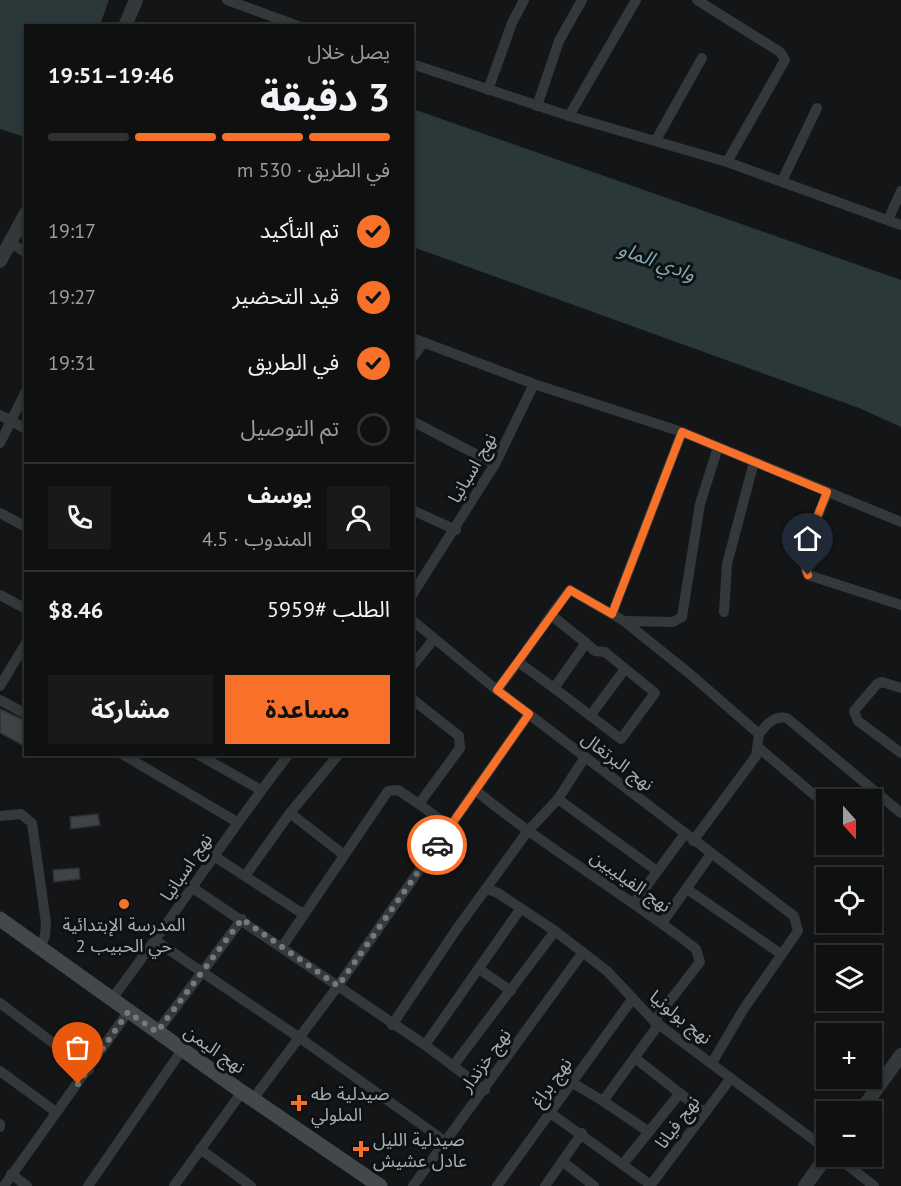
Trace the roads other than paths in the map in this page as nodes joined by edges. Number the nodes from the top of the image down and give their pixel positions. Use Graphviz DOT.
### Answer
graph roads {
  1 [pos="136,0"];
  2 [pos="227,0"];
  3 [pos="524,0"];
  4 [pos="582,0"];
  5 [pos="636,0"];
  6 [pos="697,0"];
  7 [pos="125,24"];
  8 [pos="293,24"];
  9 [pos="702,58"];
  10 [pos="414,65"];
  11 [pos="488,90"];
  12 [pos="537,106"];
  13 [pos="817,108"];
  14 [pos="569,116"];
  15 [pos="656,140"];
  16 [pos="727,162"];
  17 [pos="782,181"];
  18 [pos="901,191"];
  19 [pos="24,217"];
  20 [pos="888,220"];
  21 [pos="901,225"];
  22 [pos="10,242"];
  23 [pos="24,252"];
  24 [pos="0,261"];
  25 [pos="414,339"];
  26 [pos="424,342"];
  27 [pos="414,355"];
  28 [pos="534,384"];
  29 [pos="24,395"];
  30 [pos="0,415"];
  31 [pos="11,421"];
  32 [pos="414,422"];
  33 [pos="24,428"];
  34 [pos="682,432"];
  35 [pos="0,443"];
  36 [pos="718,447"];
  37 [pos="754,462"];
  38 [pos="495,464"];
  39 [pos="827,492"];
  40 [pos="414,511"];
  41 [pos="0,513"];
  42 [pos="901,522"];
  43 [pos="24,526"];
  44 [pos="456,530"];
  45 [pos="414,592"];
  46 [pos="0,595"];
  47 [pos="901,605"];
  48 [pos="24,608"];
  49 [pos="724,612"];
  50 [pos="612,614"];
  51 [pos="550,615"];
  52 [pos="624,621"];
  53 [pos="414,622"];
  54 [pos="434,639"];
  55 [pos="586,643"];
  56 [pos="24,645"];
  57 [pos="518,662"];
  58 [pos="414,664"];
  59 [pos="625,669"];
  60 [pos="0,686"];
  61 [pos="554,688"];
  62 [pos="901,688"];
  63 [pos="497,690"];
  64 [pos="0,700"];
  65 [pos="414,701"];
  66 [pos="24,713"];
  67 [pos="529,714"];
  68 [pos="590,716"];
  69 [pos="759,734"];
  70 [pos="759,748"];
  71 [pos="901,753"];
  72 [pos="125,756"];
  73 [pos="201,756"];
  74 [pos="287,756"];
  75 [pos="337,756"];
  76 [pos="585,757"];
  77 [pos="261,790"];
  78 [pos="475,790"];
  79 [pos="816,796"];
  80 [pos="558,799"];
  81 [pos="419,804"];
  82 [pos="290,813"];
  83 [pos="901,813"];
  84 [pos="0,816"];
  85 [pos="237,822"];
  86 [pos="450,827"];
  87 [pos="527,832"];
  88 [pos="688,838"];
  89 [pos="711,854"];
  90 [pos="344,855"];
  91 [pos="214,856"];
  92 [pos="657,870"];
  93 [pos="245,876"];
  94 [pos="193,888"];
  95 [pos="487,889"];
  96 [pos="687,889"];
  97 [pos="634,903"];
  98 [pos="520,908"];
  99 [pos="303,914"];
  100 [pos="0,919"];
  101 [pos="242,919"];
  102 [pos="662,923"];
  103 [pos="555,931"];
  104 [pos="156,941"];
  105 [pos="282,947"];
  106 [pos="40,948"];
  107 [pos="583,952"];
  108 [pos="781,954"];
  109 [pos="479,969"];
  110 [pos="202,971"];
  111 [pos="338,986"];
  112 [pos="511,991"];
  113 [pos="633,999"];
  114 [pos="111,1000"];
  115 [pos="0,1004"];
  116 [pos="128,1012"];
  117 [pos="657,1023"];
  118 [pos="392,1025"];
  119 [pos="157,1032"];
  120 [pos="300,1038"];
  121 [pos="425,1045"];
  122 [pos="183,1050"];
  123 [pos="901,1055"];
  124 [pos="635,1058"];
  125 [pos="712,1063"];
  126 [pos="453,1066"];
  127 [pos="89,1070"];
  128 [pos="0,1071"];
  129 [pos="731,1078"];
  130 [pos="571,1082"];
  131 [pos="485,1090"];
  132 [pos="680,1093"];
  133 [pos="247,1095"];
  134 [pos="603,1101"];
  135 [pos="868,1101"];
  136 [pos="56,1112"];
  137 [pos="549,1112"];
  138 [pos="705,1113"];
  139 [pos="649,1132"];
  140 [pos="582,1133"];
  141 [pos="446,1142"];
  142 [pos="816,1142"];
  143 [pos="200,1149"];
  144 [pos="562,1161"];
  145 [pos="623,1164"];
  146 [pos="819,1167"];
  147 [pos="850,1167"];
  148 [pos="11,1174"];
  149 [pos="551,1184"];
  150 [pos="651,1185"];
  151 [pos="4,1186"];
  152 [pos="27,1186"];
  153 [pos="88,1186"];
  154 [pos="174,1186"];
  155 [pos="250,1186"];
  156 [pos="380,1186"];
  157 [pos="413,1186"];
  158 [pos="497,1186"];
  159 [pos="594,1186"];
  160 [pos="805,1186"];
  161 [pos="874,1186"];
  1 -- 7 [label="street"];
  2 -- 8 [label="street"];
  3 -- 11 [label="street"];
  4 -- 12 [label="street"];
  5 -- 14 [label="street"];
  6 -- 16 [label="street"];
  9 -- 15 [label="street"];
  10 -- 11 [label="street"];
  11 -- 12 [label="street"];
  12 -- 14 [label="street"];
  13 -- 17 [label="street"];
  14 -- 15 [label="street"];
  15 -- 16 [label="street"];
  16 -- 17 [label="street"];
  17 -- 20 [label="street"];
  18 -- 20 [label="street"];
  19 -- 22 [label="street"];
  20 -- 21 [label="street"];
  22 -- 23 [label="street"];
  22 -- 24 [label="street"];
  25 -- 26 [label="street"];
  26 -- 27 [label="street"];
  26 -- 28 [label="street"];
  28 -- 34 [label="street"];
  28 -- 38 [label="street, نهج اسبانيا"];
  29 -- 31 [label="street"];
  30 -- 31 [label="street"];
  31 -- 33 [label="street"];
  31 -- 35 [label="street"];
  32 -- 38 [label="street"];
  34 -- 36 [label="street"];
  34 -- 50 [label="street"];
  36 -- 37 [label="street"];
  36 -- 52 [label="street"];
  37 -- 39 [label="street"];
  37 -- 49 [label="street"];
  38 -- 44 [label="street, نهج اسبانيا"];
  39 -- 42 [label="street"];
  39 -- 47 [label="street"];
  40 -- 44 [label="street"];
  41 -- 43 [label="street"];
  44 -- 45 [label="street, نهج اسبانيا"];
  46 -- 48 [label="street"];
  50 -- 51 [label="street"];
  50 -- 52 [label="street"];
  51 -- 55 [label="street"];
  51 -- 57 [label="street"];
  52 -- 69 [label="street"];
  53 -- 54 [label="street, نهج البرتغال"];
  54 -- 58 [label="street"];
  54 -- 63 [label="street, نهج البرتغال"];
  55 -- 59 [label="street"];
  55 -- 61 [label="street"];
  56 -- 60 [label="street"];
  57 -- 61 [label="street"];
  57 -- 63 [label="street"];
  59 -- 68 [label="street"];
  59 -- 68 [label="street"];
  61 -- 68 [label="street"];
  62 -- 71 [label="street"];
  63 -- 67 [label="street, نهج البرتغال"];
  64 -- 66 [label="street"];
  65 -- 81 [label="street"];
  67 -- 76 [label="street, نهج البرتغال"];
  67 -- 78 [label="street"];
  69 -- 70 [label="street"];
  69 -- 83 [label="street"];
  70 -- 79 [label="street"];
  70 -- 88 [label="street"];
  72 -- 85 [label="street"];
  73 -- 77 [label="street"];
  74 -- 77 [label="street, نهج اسبانيا"];
  75 -- 82 [label="street"];
  76 -- 80 [label="street"];
  76 -- 88 [label="street, نهج البرتغال"];
  77 -- 85 [label="street, نهج اسبانيا"];
  78 -- 86 [label="street"];
  78 -- 87 [label="street, نهج الفيليبين"];
  80 -- 87 [label="street"];
  80 -- 92 [label="street"];
  81 -- 86 [label="street"];
  81 -- 90 [label="street"];
  82 -- 90 [label="street"];
  82 -- 93 [label="street"];
  84 -- 106 [label="street"];
  85 -- 91 [label="street, نهج اسبانيا"];
  86 -- 111 [label="street"];
  87 -- 95 [label="street"];
  87 -- 97 [label="street, نهج الفيليبين"];
  88 -- 89 [label="street, نهج البرتغال"];
  88 -- 92 [label="street"];
  89 -- 96 [label="street"];
  89 -- 108 [label="street, نهج البرتغال"];
  90 -- 99 [label="street"];
  91 -- 93 [label="street"];
  91 -- 94 [label="street, نهج اسبانيا"];
  92 -- 97 [label="street"];
  93 -- 99 [label="street"];
  94 -- 101 [label="street"];
  94 -- 104 [label="street, نهج اسبانيا"];
  95 -- 98 [label="street, نهج بولونيا"];
  95 -- 118 [label="street"];
  96 -- 102 [label="street"];
  96 -- 108 [label="street"];
  97 -- 102 [label="street, نهج الفيليبين"];
  98 -- 103 [label="street, نهج بولونيا"];
  98 -- 109 [label="street"];
  99 -- 105 [label="street"];
  100 -- 106 [label="main road, نهج اليمن"];
  101 -- 105 [label="street"];
  101 -- 110 [label="street"];
  102 -- 117 [label="street, نهج الفيليبين"];
  103 -- 107 [label="street, نهج بولونيا"];
  103 -- 112 [label="street"];
  104 -- 110 [label="street"];
  104 -- 114 [label="street, نهج اسبانيا"];
  105 -- 111 [label="street"];
  106 -- 114 [label="main road, نهج اليمن"];
  107 -- 113 [label="street, نهج بولونيا"];
  107 -- 131 [label="street, نهج خزندار"];
  108 -- 125 [label="street"];
  109 -- 112 [label="street"];
  109 -- 121 [label="street"];
  110 -- 119 [label="street"];
  110 -- 120 [label="street"];
  111 -- 118 [label="street"];
  111 -- 120 [label="street"];
  112 -- 126 [label="street"];
  113 -- 117 [label="street, نهج بولونيا"];
  113 -- 130 [label="street, نهج براغ"];
  114 -- 116 [label="main road, نهج اليمن"];
  115 -- 127 [label="street"];
  116 -- 119 [label="main road, نهج اليمن"];
  116 -- 127 [label="street"];
  117 -- 124 [label="street"];
  117 -- 125 [label="street, نهج بولونيا"];
  118 -- 121 [label="street"];
  119 -- 122 [label="main road, نهج اليمن"];
  120 -- 133 [label="street"];
  120 -- 141 [label="street"];
  121 -- 126 [label="street"];
  122 -- 133 [label="main road, نهج اليمن"];
  122 -- 153 [label="street"];
  123 -- 135 [label="street"];
  124 -- 132 [label="street"];
  124 -- 134 [label="street"];
  125 -- 129 [label="street, نهج بولونيا"];
  126 -- 131 [label="street"];
  127 -- 136 [label="street"];
  128 -- 136 [label="street"];
  129 -- 138 [label="street, نهج فيانا"];
  129 -- 142 [label="street, نهج بولونيا"];
  130 -- 134 [label="street"];
  130 -- 137 [label="street, نهج براغ"];
  131 -- 141 [label="street, نهج خزندار"];
  132 -- 138 [label="street"];
  132 -- 139 [label="street"];
  133 -- 143 [label="street"];
  133 -- 156 [label="main road, نهج اليمن"];
  134 -- 139 [label="street"];
  136 -- 148 [label="street"];
  137 -- 140 [label="street"];
  137 -- 158 [label="street, نهج براغ"];
  138 -- 150 [label="street, نهج فيانا"];
  139 -- 145 [label="street"];
  140 -- 144 [label="street"];
  140 -- 145 [label="street"];
  141 -- 157 [label="street, نهج خزندار"];
  143 -- 154 [label="street"];
  143 -- 155 [label="street"];
  144 -- 149 [label="street"];
  144 -- 159 [label="street"];
  145 -- 150 [label="street"];
  146 -- 160 [label="street"];
  147 -- 161 [label="street"];
  148 -- 151 [label="street"];
  148 -- 152 [label="street"];
}
